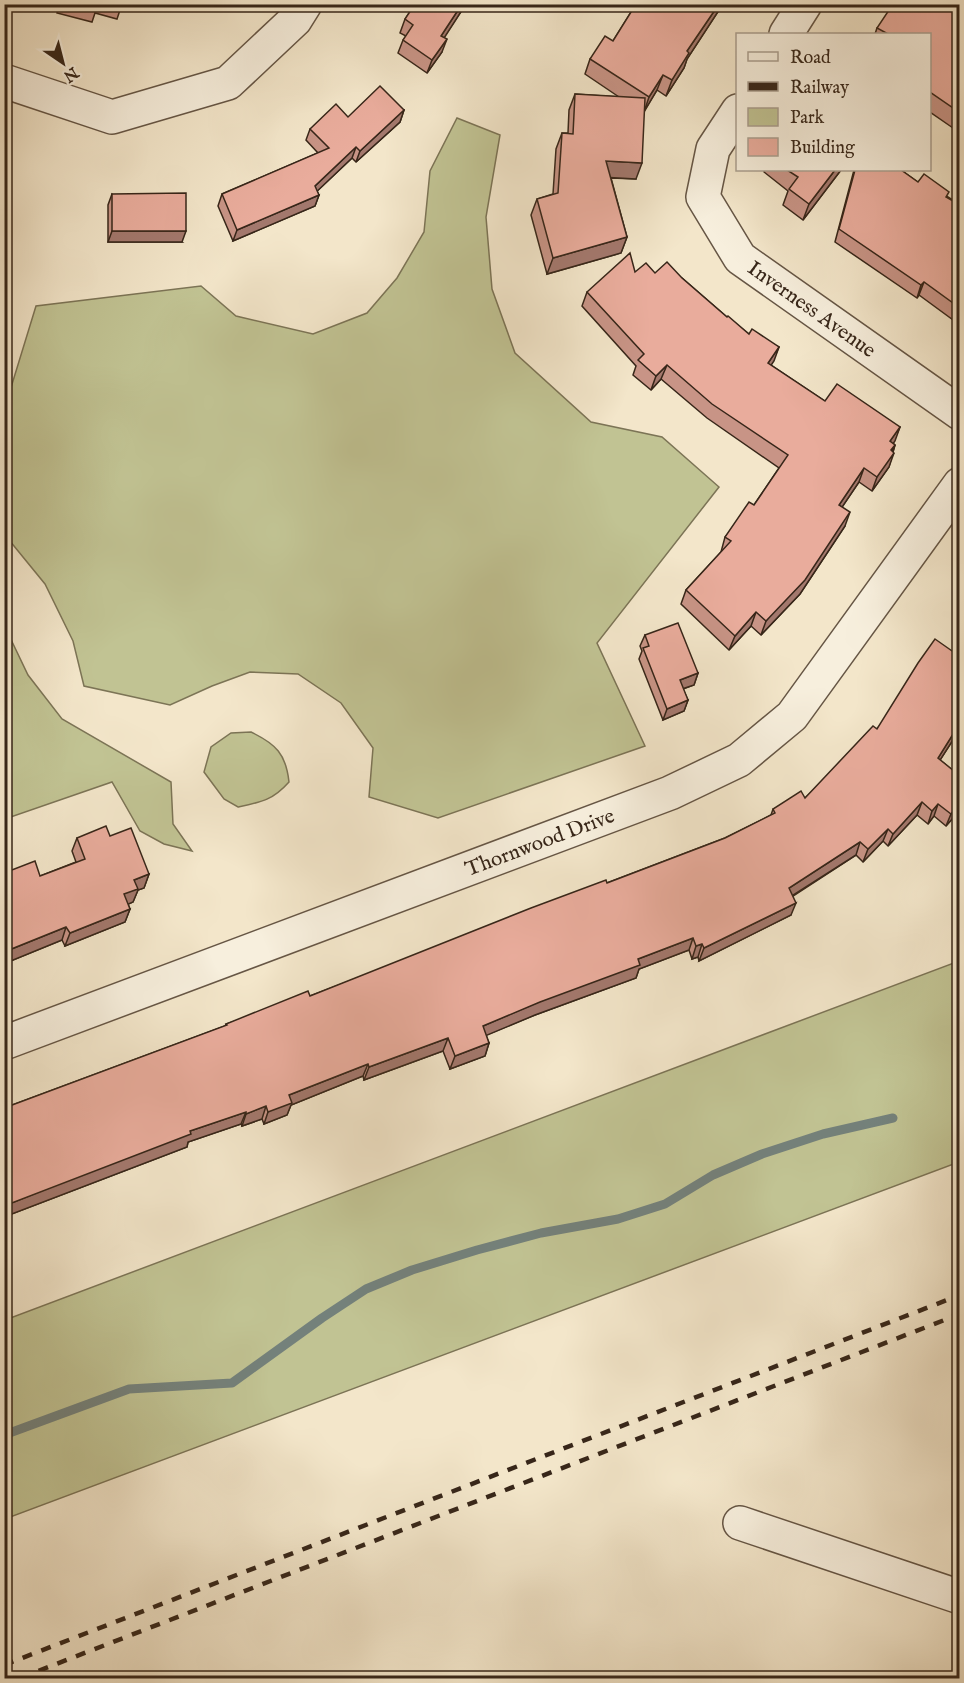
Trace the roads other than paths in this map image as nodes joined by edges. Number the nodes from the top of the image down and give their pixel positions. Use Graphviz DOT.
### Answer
graph roads {
  1 [pos="305,4"];
  2 [pos="805,4"];
  3 [pos="787,33"];
  4 [pos="4,81"];
  5 [pos="736,114"];
  6 [pos="960,412"];
  7 [pos="960,484"];
  8 [pos="4,1043"];
  9 [pos="740,1524"];
  10 [pos="960,1597"];
  1 -- 4 [label="street"];
  2 -- 3 [label="street"];
  5 -- 6 [label="street, Inverness Avenue"];
  7 -- 8 [label="street, Thornwood Drive"];
  9 -- 10 [label="street"];
}
